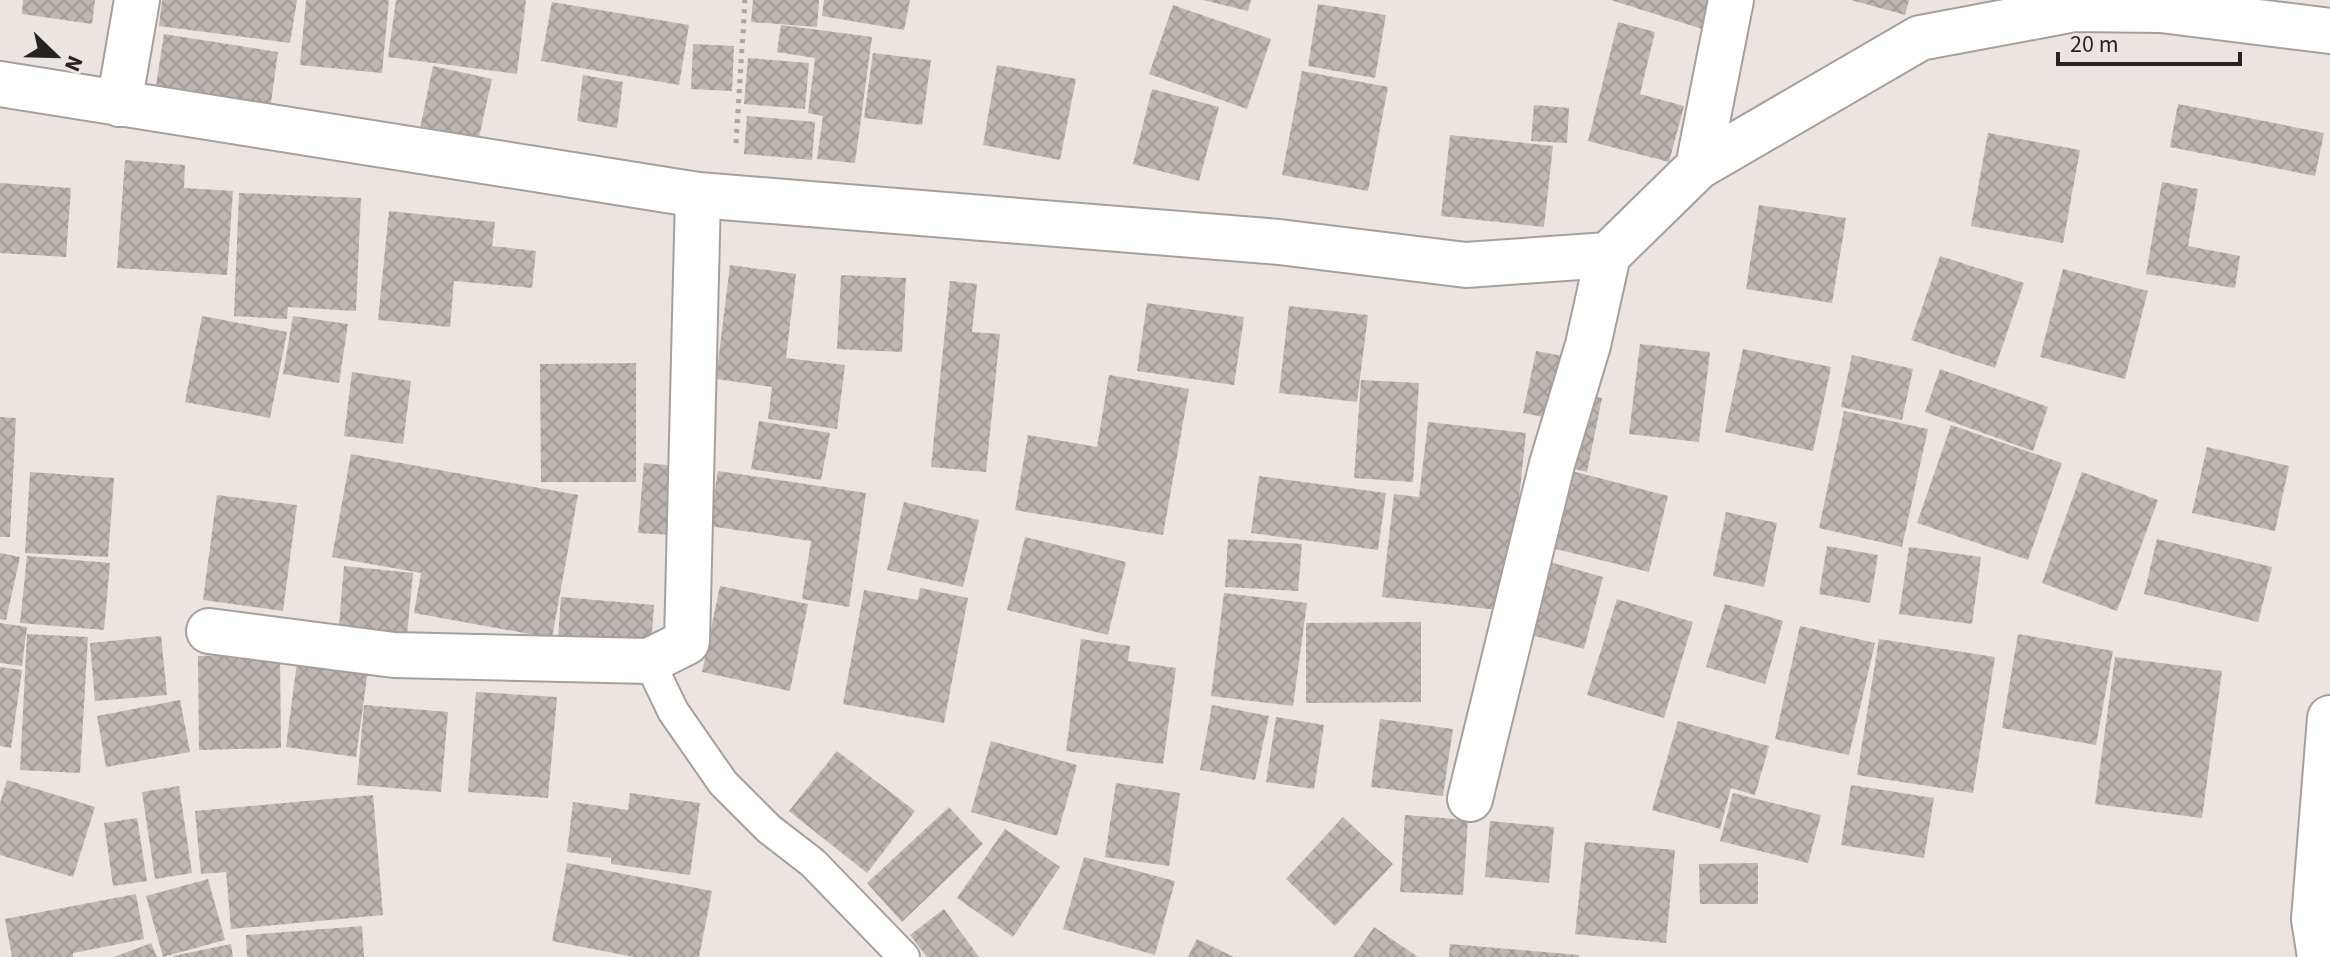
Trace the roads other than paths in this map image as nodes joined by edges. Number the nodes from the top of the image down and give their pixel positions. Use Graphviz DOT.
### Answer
graph roads {
  1 [pos="137,0"];
  2 [pos="1731,0"];
  3 [pos="2330,31"];
  4 [pos="0,84"];
  5 [pos="119,104"];
  6 [pos="1698,167"];
  7 [pos="715,197"];
  8 [pos="1608,255"];
  9 [pos="209,631"];
  10 [pos="649,661"];
  11 [pos="2330,718"];
  12 [pos="1470,799"];
  13 [pos="904,957"];
  14 [pos="2320,957"];
  1 -- 5 [label="street"];
  2 -- 6 [label="street"];
  3 -- 6 [label="street"];
  4 -- 5 [label="street"];
  5 -- 7 [label="street"];
  6 -- 8 [label="street"];
  7 -- 8 [label="street"];
  7 -- 10 [label="street"];
  8 -- 12 [label="street"];
  9 -- 10 [label="street"];
  10 -- 13 [label="lane"];
  11 -- 14 [label="street"];
}
